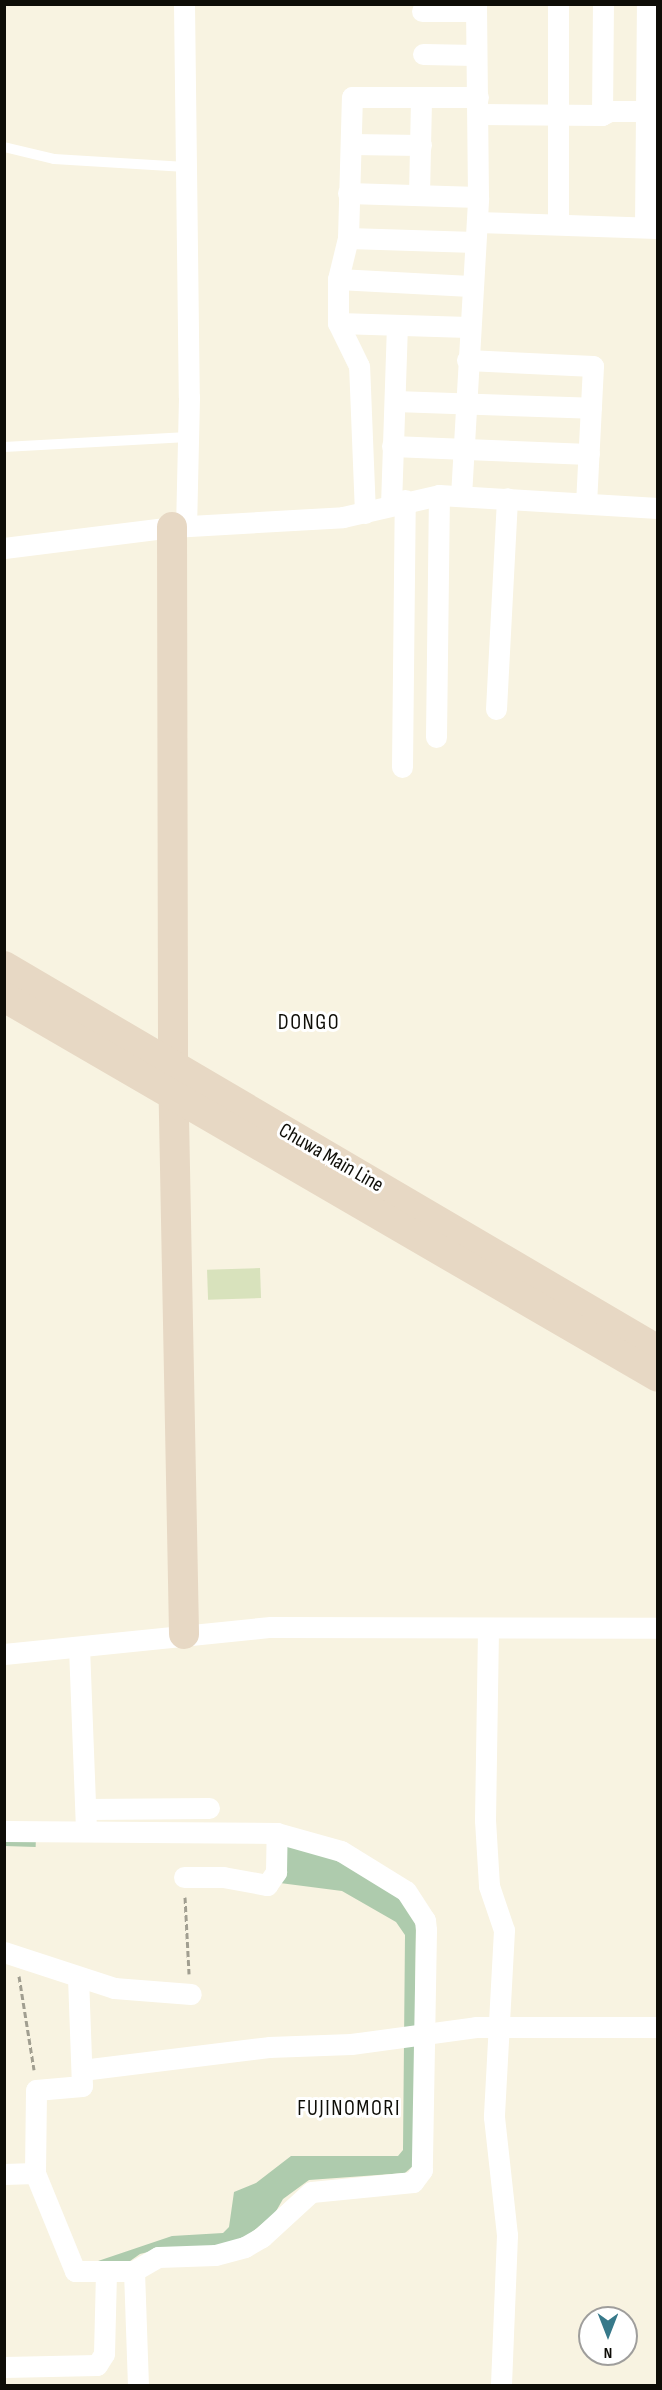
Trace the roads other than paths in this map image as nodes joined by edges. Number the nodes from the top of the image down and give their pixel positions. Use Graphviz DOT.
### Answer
graph roads {
  1 [pos="184,4"];
  2 [pos="558,4"];
  3 [pos="603,4"];
  4 [pos="647,4"];
  5 [pos="476,8"];
  6 [pos="422,11"];
  7 [pos="423,54"];
  8 [pos="477,55"];
  9 [pos="422,98"];
  10 [pos="478,106"];
  11 [pos="646,111"];
  12 [pos="557,114"];
  13 [pos="602,115"];
  14 [pos="351,144"];
  15 [pos="421,145"];
  16 [pos="4,147"];
  17 [pos="186,167"];
  18 [pos="348,193"];
  19 [pos="419,195"];
  20 [pos="478,197"];
  21 [pos="558,224"];
  22 [pos="651,227"];
  23 [pos="476,232"];
  24 [pos="348,238"];
  25 [pos="338,279"];
  26 [pos="470,286"];
  27 [pos="338,323"];
  28 [pos="397,325"];
  29 [pos="468,327"];
  30 [pos="467,360"];
  31 [pos="395,401"];
  32 [pos="464,405"];
  33 [pos="591,408"];
  34 [pos="188,437"];
  35 [pos="392,446"];
  36 [pos="4,447"];
  37 [pos="462,448"];
  38 [pos="589,454"];
  39 [pos="439,495"];
  40 [pos="461,496"];
  41 [pos="507,498"];
  42 [pos="398,502"];
  43 [pos="586,503"];
  44 [pos="657,508"];
  45 [pos="365,513"];
  46 [pos="179,526"];
  47 [pos="4,548"];
  48 [pos="496,709"];
  49 [pos="436,737"];
  50 [pos="402,767"];
  51 [pos="4,966"];
  52 [pos="4,997"];
  53 [pos="173,1065"];
  54 [pos="174,1098"];
  55 [pos="657,1350"];
  56 [pos="657,1377"];
  57 [pos="657,1628"];
  58 [pos="488,1629"];
  59 [pos="184,1634"];
  60 [pos="79,1647"];
  61 [pos="4,1654"];
  62 [pos="208,1808"];
  63 [pos="86,1809"];
  64 [pos="4,1831"];
  65 [pos="87,1831"];
  66 [pos="277,1833"];
  67 [pos="184,1877"];
  68 [pos="11,1954"];
  69 [pos="78,1979"];
  70 [pos="191,1994"];
  71 [pos="501,2025"];
  72 [pos="657,2027"];
  73 [pos="425,2032"];
  74 [pos="82,2070"];
  75 [pos="35,2173"];
  76 [pos="4,2174"];
  77 [pos="106,2271"];
  78 [pos="134,2271"];
  79 [pos="4,2367"];
  80 [pos="138,2385"];
  81 [pos="501,2385"];
  1 -- 17 [label="street"];
  2 -- 12 [label="street"];
  3 -- 13 [label="street"];
  4 -- 11 [label="street"];
  5 -- 6 [label="street"];
  5 -- 8 [label="street"];
  7 -- 8 [label="street"];
  8 -- 10 [label="street"];
  9 -- 10 [label="street"];
  9 -- 14 [label="street"];
  9 -- 15 [label="street"];
  10 -- 12 [label="street"];
  10 -- 20 [label="street"];
  11 -- 13 [label="street"];
  11 -- 22 [label="street"];
  12 -- 13 [label="street"];
  12 -- 21 [label="street"];
  14 -- 15 [label="street"];
  14 -- 18 [label="street"];
  15 -- 19 [label="street"];
  16 -- 17 [label="lane"];
  17 -- 34 [label="street"];
  18 -- 19 [label="street"];
  18 -- 24 [label="street"];
  19 -- 20 [label="street"];
  20 -- 23 [label="street"];
  21 -- 22 [label="street"];
  21 -- 23 [label="street"];
  23 -- 24 [label="street"];
  23 -- 26 [label="street"];
  24 -- 25 [label="street"];
  25 -- 26 [label="street"];
  25 -- 27 [label="street"];
  26 -- 29 [label="street"];
  27 -- 28 [label="street"];
  27 -- 45 [label="street"];
  28 -- 29 [label="street"];
  28 -- 31 [label="street"];
  29 -- 30 [label="street"];
  30 -- 32 [label="street"];
  30 -- 33 [label="street"];
  31 -- 32 [label="street"];
  31 -- 35 [label="street"];
  32 -- 33 [label="street"];
  32 -- 37 [label="street"];
  33 -- 38 [label="street"];
  34 -- 36 [label="lane"];
  34 -- 46 [label="street"];
  35 -- 37 [label="street"];
  35 -- 42 [label="street"];
  37 -- 38 [label="street"];
  37 -- 40 [label="street"];
  38 -- 43 [label="street"];
  39 -- 40 [label="street"];
  39 -- 42 [label="street"];
  39 -- 49 [label="street"];
  40 -- 41 [label="street"];
  41 -- 43 [label="street"];
  41 -- 48 [label="street"];
  42 -- 45 [label="street"];
  42 -- 50 [label="street"];
  43 -- 44 [label="street"];
  45 -- 46 [label="street"];
  46 -- 47 [label="street"];
  46 -- 53 [label="main road"];
  51 -- 53 [label="main road, Chuwa Main Line"];
  52 -- 54 [label="main road, Chuwa Main Line"];
  53 -- 54 [label="main road"];
  53 -- 55 [label="main road, Chuwa Main Line"];
  54 -- 56 [label="main road, Chuwa Main Line"];
  54 -- 59 [label="main road"];
  57 -- 58 [label="street"];
  58 -- 59 [label="street"];
  58 -- 71 [label="street"];
  59 -- 60 [label="street"];
  60 -- 61 [label="street"];
  60 -- 63 [label="street"];
  62 -- 63 [label="street"];
  63 -- 65 [label="street"];
  64 -- 65 [label="street"];
  65 -- 66 [label="street"];
  66 -- 67 [label="street"];
  66 -- 73 [label="street"];
  68 -- 69 [label="street"];
  69 -- 70 [label="street"];
  69 -- 74 [label="street"];
  71 -- 72 [label="street"];
  71 -- 73 [label="street"];
  71 -- 81 [label="street"];
  73 -- 74 [label="street"];
  73 -- 78 [label="street"];
  74 -- 75 [label="street"];
  75 -- 76 [label="street"];
  75 -- 77 [label="street"];
  77 -- 78 [label="street"];
  77 -- 79 [label="street"];
  78 -- 80 [label="street"];
}
